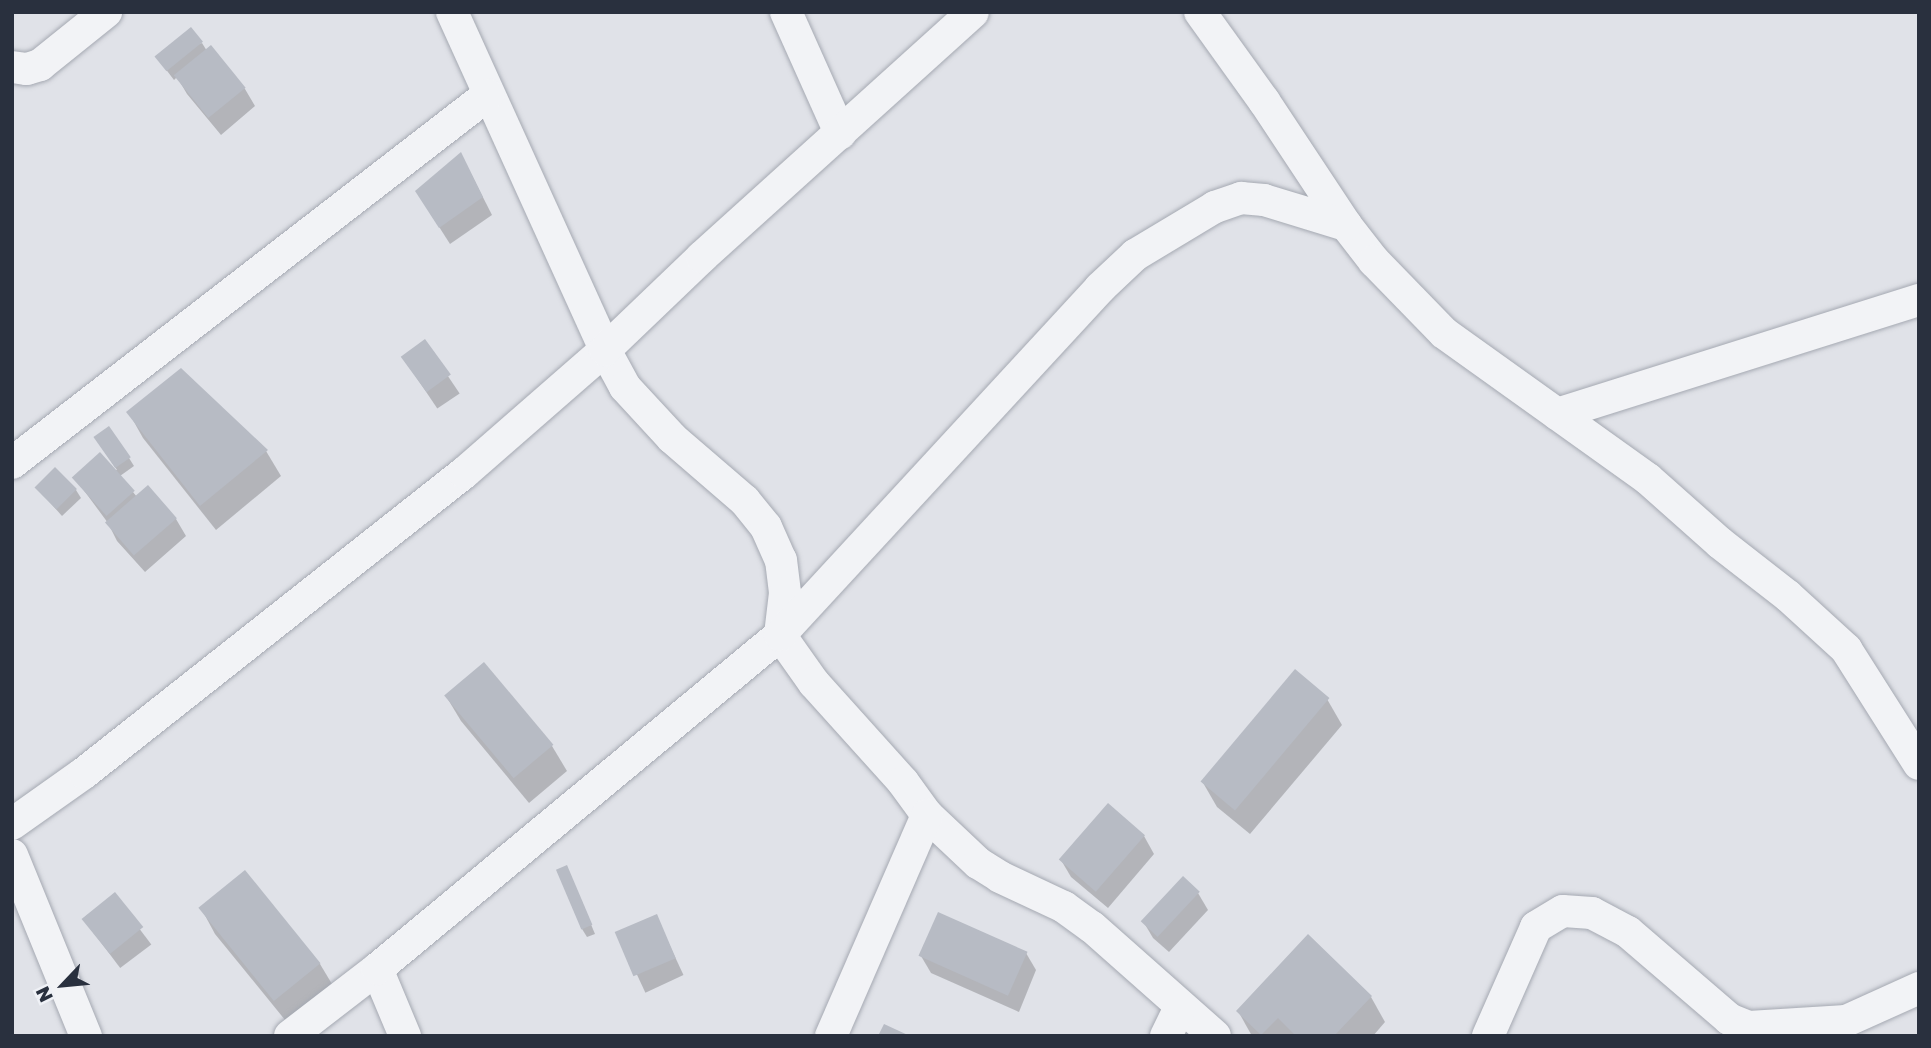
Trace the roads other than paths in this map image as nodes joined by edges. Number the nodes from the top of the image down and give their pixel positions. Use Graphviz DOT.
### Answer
graph roads {
  1 [pos="106,12"];
  2 [pos="452,12"];
  3 [pos="786,12"];
  4 [pos="973,12"];
  5 [pos="1200,12"];
  6 [pos="12,67"];
  7 [pos="488,95"];
  8 [pos="840,133"];
  9 [pos="1346,225"];
  10 [pos="1919,300"];
  11 [pos="605,351"];
  12 [pos="1557,414"];
  13 [pos="12,463"];
  14 [pos="780,635"];
  15 [pos="1919,764"];
  16 [pos="927,815"];
  17 [pos="12,824"];
  18 [pos="12,855"];
  19 [pos="377,969"];
  20 [pos="1919,988"];
  21 [pos="1180,1007"];
  22 [pos="1842,1028"];
  23 [pos="86,1036"];
  24 [pos="290,1036"];
  25 [pos="405,1036"];
  26 [pos="831,1036"];
  27 [pos="1166,1036"];
  28 [pos="1215,1036"];
  29 [pos="1488,1036"];
  1 -- 6 [label="street"];
  2 -- 7 [label="street"];
  3 -- 8 [label="street"];
  4 -- 8 [label="street"];
  5 -- 9 [label="street"];
  7 -- 11 [label="street"];
  7 -- 13 [label="street"];
  8 -- 11 [label="street"];
  9 -- 12 [label="street"];
  9 -- 14 [label="street"];
  10 -- 12 [label="street"];
  11 -- 14 [label="street"];
  11 -- 17 [label="street"];
  12 -- 15 [label="street"];
  14 -- 16 [label="street"];
  14 -- 19 [label="street"];
  16 -- 21 [label="street"];
  16 -- 26 [label="street"];
  18 -- 23 [label="street"];
  19 -- 24 [label="street"];
  19 -- 25 [label="street"];
  20 -- 22 [label="street"];
  21 -- 27 [label="street"];
  21 -- 28 [label="street"];
  22 -- 29 [label="street"];
}
